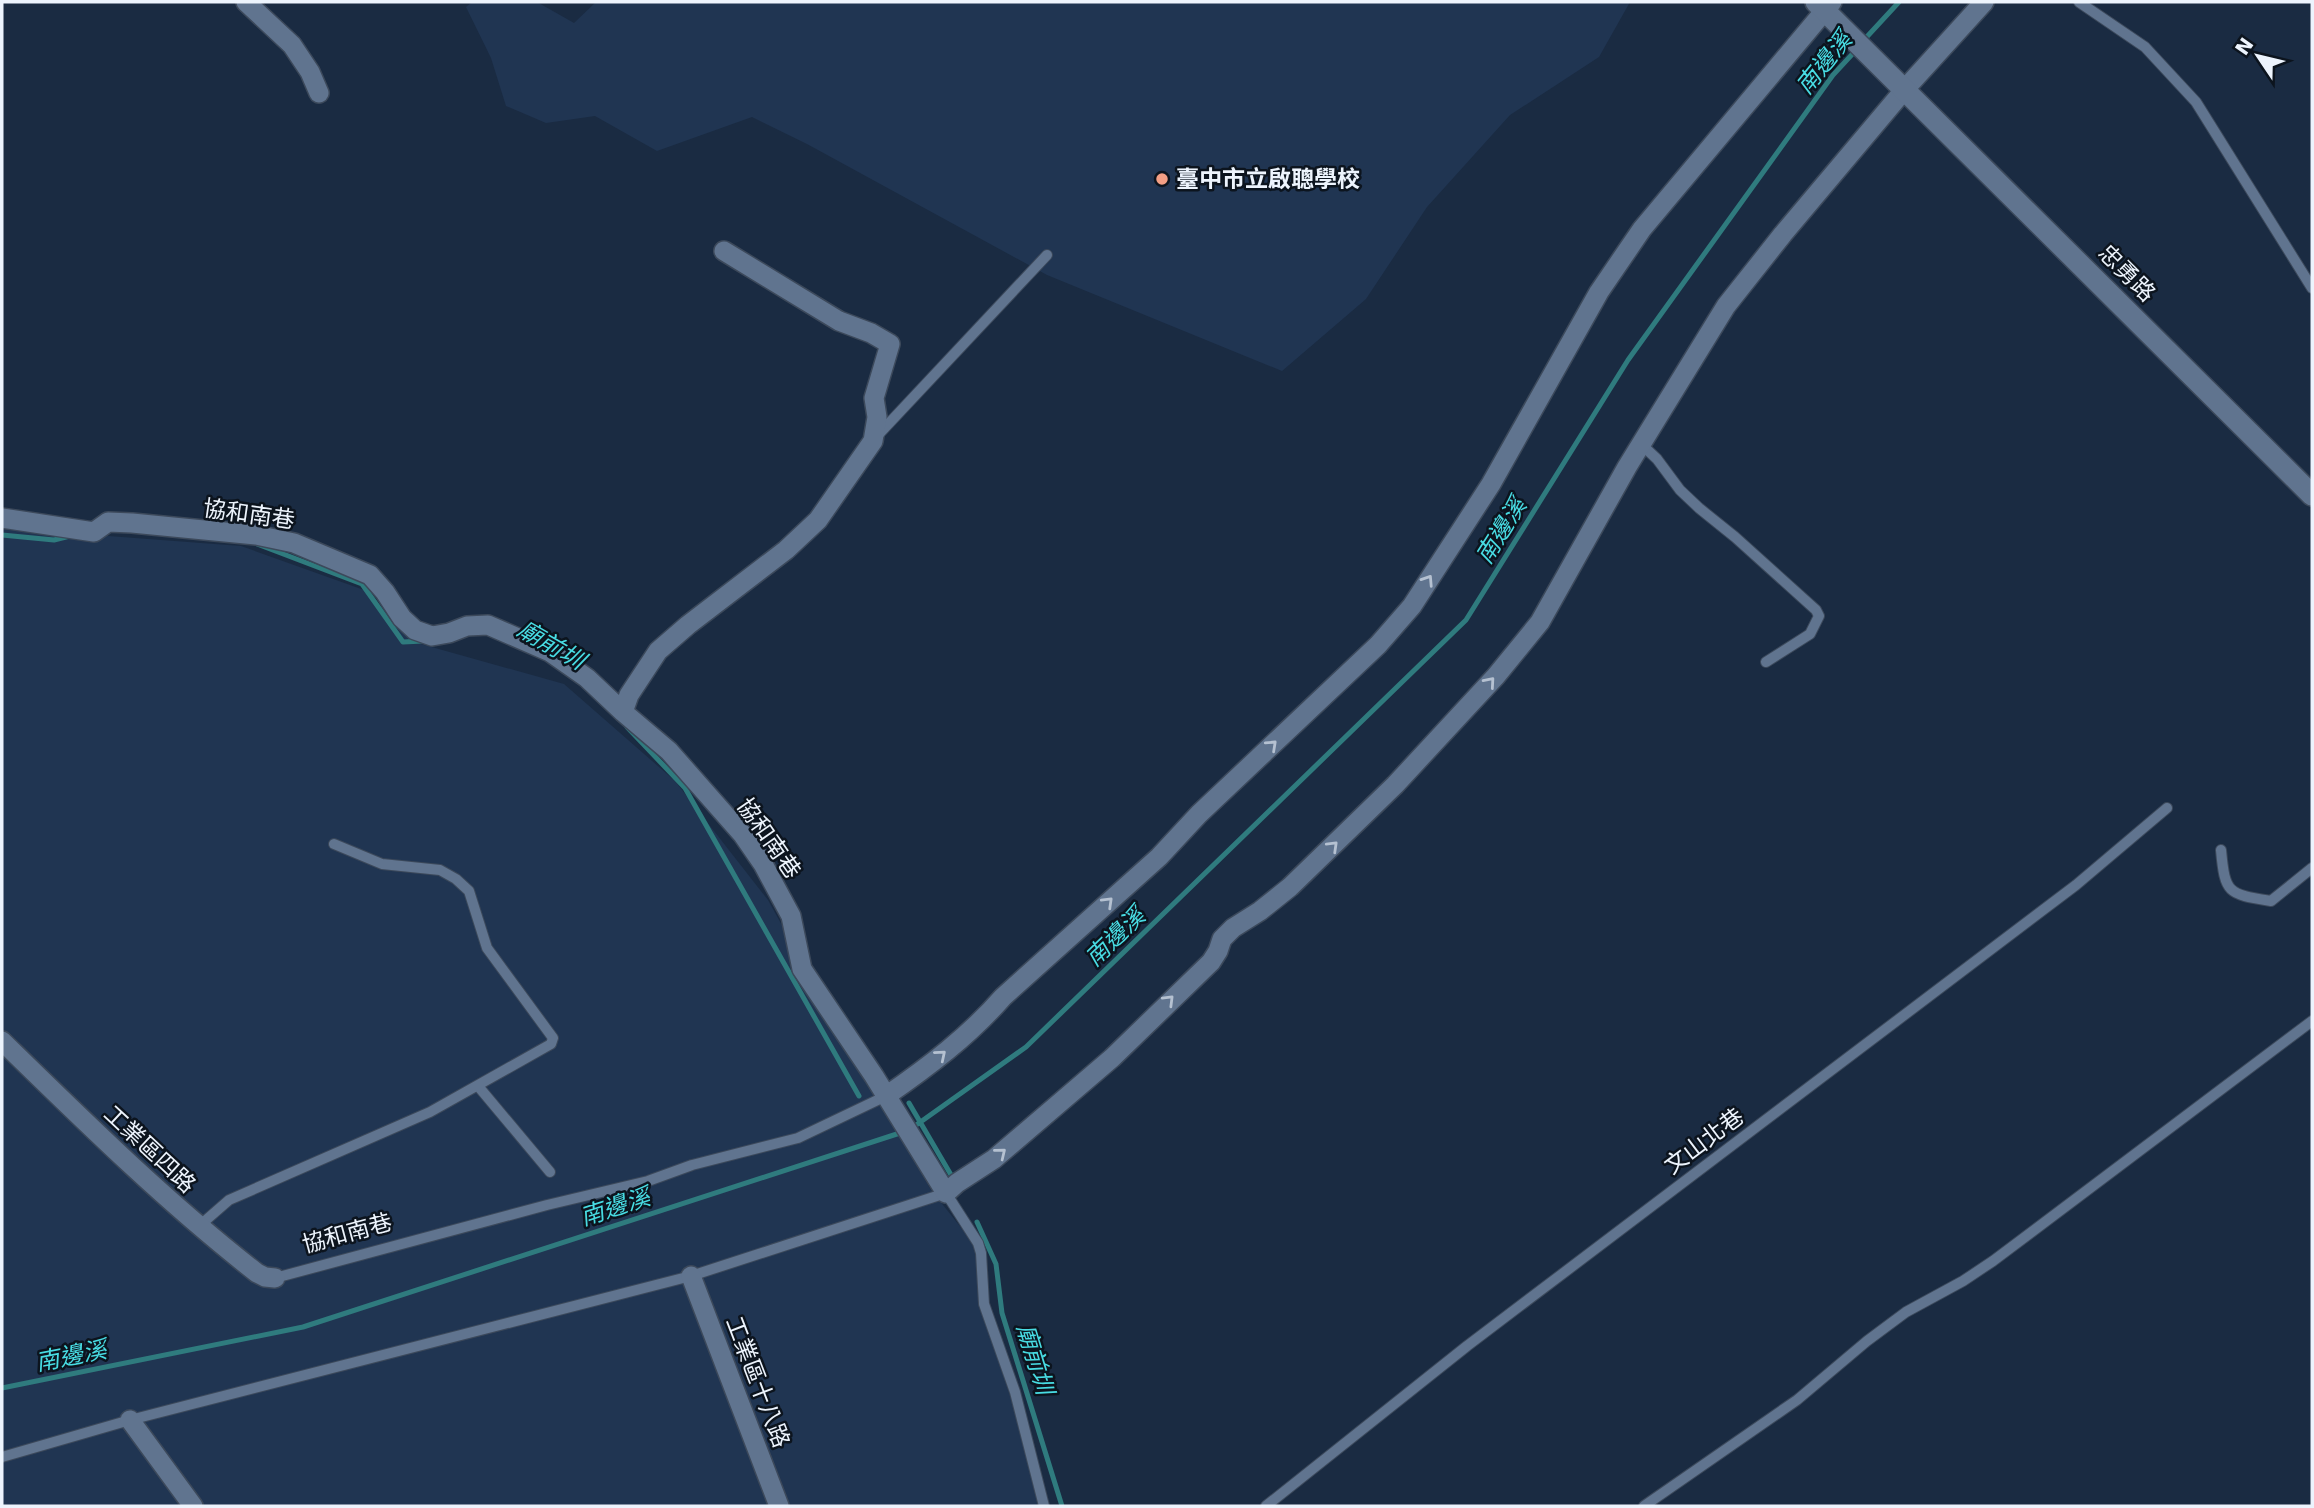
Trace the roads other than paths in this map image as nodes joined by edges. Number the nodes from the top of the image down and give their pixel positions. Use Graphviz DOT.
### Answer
graph roads {
  1 [pos="246,2"];
  2 [pos="1984,2"];
  3 [pos="2079,2"];
  4 [pos="1828,10"];
  5 [pos="1905,89"];
  6 [pos="319,93"];
  7 [pos="724,251"];
  8 [pos="1047,255"];
  9 [pos="2312,288"];
  10 [pos="873,441"];
  11 [pos="1642,444"];
  12 [pos="2312,495"];
  13 [pos="2,518"];
  14 [pos="1766,662"];
  15 [pos="623,712"];
  16 [pos="2167,808"];
  17 [pos="334,844"];
  18 [pos="2221,850"];
  19 [pos="2312,868"];
  20 [pos="2312,1021"];
  21 [pos="2,1041"];
  22 [pos="478,1086"];
  23 [pos="886,1096"];
  24 [pos="550,1172"];
  25 [pos="946,1193"];
  26 [pos="198,1227"];
  27 [pos="691,1276"];
  28 [pos="275,1278"];
  29 [pos="130,1420"];
  30 [pos="2,1457"];
  31 [pos="192,1506"];
  32 [pos="779,1506"];
  33 [pos="1044,1506"];
  34 [pos="1266,1506"];
  35 [pos="1644,1506"];
  1 -- 6 [label="street"];
  2 -- 5 [label="street"];
  3 -- 9 [label="lane"];
  4 -- 5 [label="main road, 忠勇路"];
  23 -- 4 [label="street, one-way"];
  5 -- 11 [label="street"];
  5 -- 12 [label="main road, 忠勇路"];
  7 -- 10 [label="street"];
  8 -- 10 [label="lane"];
  10 -- 15 [label="street"];
  11 -- 14 [label="lane"];
  25 -- 11 [label="street, one-way"];
  13 -- 15 [label="street, 協和南巷"];
  15 -- 23 [label="street, 協和南巷"];
  16 -- 34 [label="lane, 文山北巷"];
  17 -- 22 [label="lane"];
  18 -- 19 [label="lane"];
  20 -- 35 [label="lane"];
  21 -- 26 [label="street, 工業區四路"];
  22 -- 24 [label="lane"];
  22 -- 26 [label="lane"];
  23 -- 25 [label="street"];
  23 -- 28 [label="lane, 協和南巷"];
  25 -- 27 [label="lane"];
  25 -- 33 [label="lane"];
  26 -- 28 [label="street, 工業區四路"];
  27 -- 29 [label="lane"];
  27 -- 32 [label="street, 工業區十八路"];
  29 -- 30 [label="lane"];
  29 -- 31 [label="street"];
}
